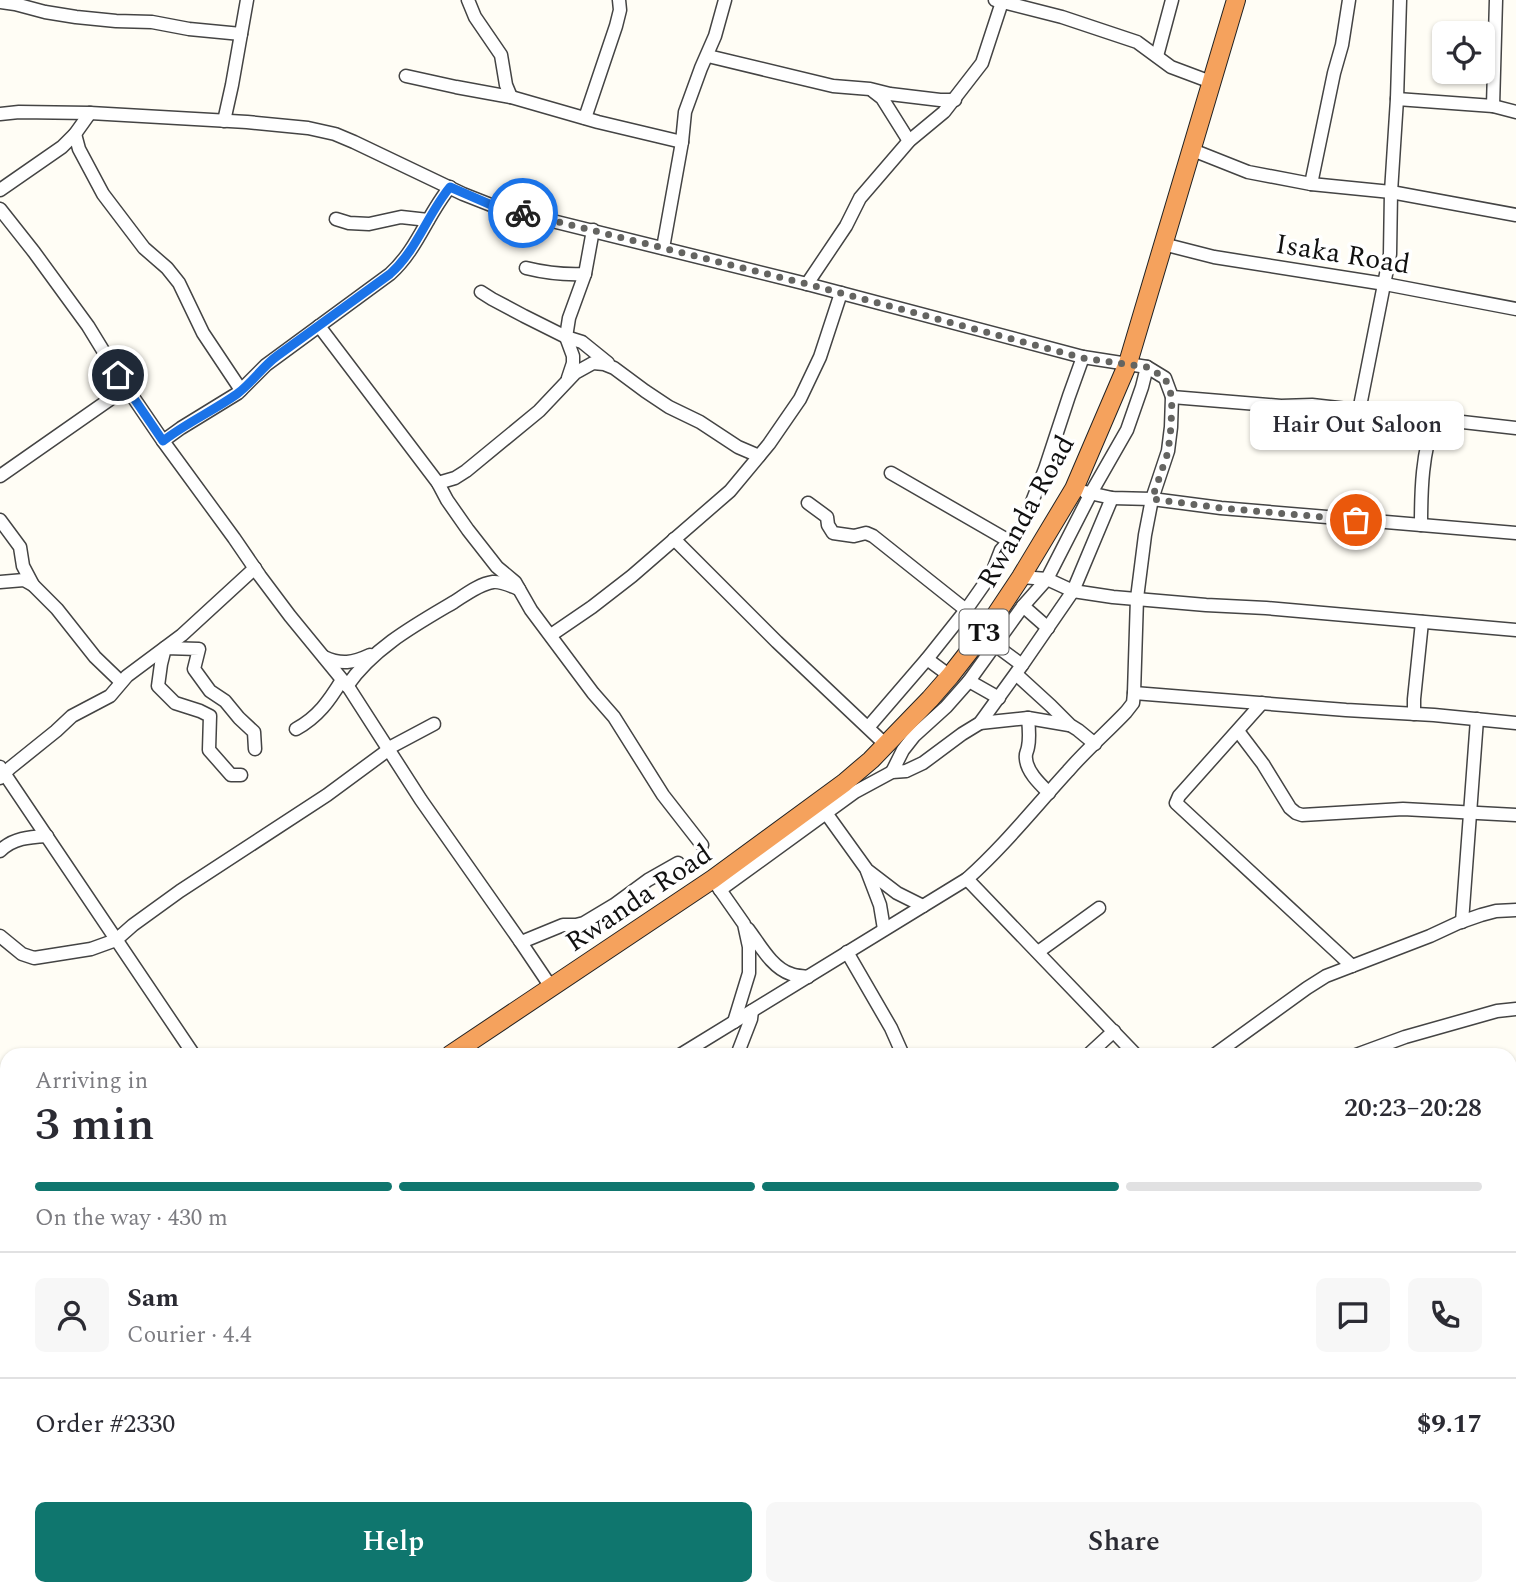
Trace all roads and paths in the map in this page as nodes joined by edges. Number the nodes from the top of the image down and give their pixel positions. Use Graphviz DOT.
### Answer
graph roads {
  1 [pos="247,0"];
  2 [pos="468,0"];
  3 [pos="619,0"];
  4 [pos="725,0"];
  5 [pos="1172,0"];
  6 [pos="1236,0"];
  7 [pos="1349,0"];
  8 [pos="1400,0"];
  9 [pos="1496,0"];
  10 [pos="999,1"];
  11 [pos="0,2"];
  12 [pos="241,34"];
  13 [pos="708,56"];
  14 [pos="1157,56"];
  15 [pos="406,76"];
  16 [pos="1211,82"];
  17 [pos="870,89"];
  18 [pos="511,97"];
  19 [pos="1397,99"];
  20 [pos="955,100"];
  21 [pos="1493,106"];
  22 [pos="1516,112"];
  23 [pos="90,113"];
  24 [pos="0,114"];
  25 [pos="585,118"];
  26 [pos="224,121"];
  27 [pos="75,134"];
  28 [pos="909,141"];
  29 [pos="682,142"];
  30 [pos="1191,149"];
  31 [pos="1311,184"];
  32 [pos="450,187"];
  33 [pos="0,190"];
  34 [pos="1391,192"];
  35 [pos="0,209"];
  36 [pos="1516,215"];
  37 [pos="335,219"];
  38 [pos="428,220"];
  39 [pos="593,230"];
  40 [pos="1163,244"];
  41 [pos="663,248"];
  42 [pos="526,268"];
  43 [pos="584,274"];
  44 [pos="807,284"];
  45 [pos="1385,284"];
  46 [pos="481,292"];
  47 [pos="841,293"];
  48 [pos="1516,309"];
  49 [pos="319,326"];
  50 [pos="566,337"];
  51 [pos="1083,358"];
  52 [pos="1128,363"];
  53 [pos="1147,367"];
  54 [pos="614,368"];
  55 [pos="566,382"];
  56 [pos="127,388"];
  57 [pos="241,390"];
  58 [pos="1172,397"];
  59 [pos="1359,411"];
  60 [pos="1435,419"];
  61 [pos="1516,428"];
  62 [pos="163,441"];
  63 [pos="760,456"];
  64 [pos="891,473"];
  65 [pos="0,476"];
  66 [pos="438,483"];
  67 [pos="1082,491"];
  68 [pos="1112,498"];
  69 [pos="1152,499"];
  70 [pos="808,503"];
  71 [pos="0,520"];
  72 [pos="1421,525"];
  73 [pos="1516,533"];
  74 [pos="674,539"];
  75 [pos="1009,541"];
  76 [pos="255,568"];
  77 [pos="1021,577"];
  78 [pos="1047,579"];
  79 [pos="0,582"];
  80 [pos="33,585"];
  81 [pos="519,589"];
  82 [pos="1073,591"];
  83 [pos="1137,598"];
  84 [pos="1023,606"];
  85 [pos="966,610"];
  86 [pos="1422,622"];
  87 [pos="1048,628"];
  88 [pos="1516,629"];
  89 [pos="551,635"];
  90 [pos="995,645"];
  91 [pos="165,648"];
  92 [pos="383,649"];
  93 [pos="323,657"];
  94 [pos="927,659"];
  95 [pos="1019,670"];
  96 [pos="950,676"];
  97 [pos="969,681"];
  98 [pos="121,682"];
  99 [pos="345,683"];
  100 [pos="1134,693"];
  101 [pos="999,698"];
  102 [pos="1262,704"];
  103 [pos="1414,714"];
  104 [pos="1028,718"];
  105 [pos="1477,719"];
  106 [pos="980,723"];
  107 [pos="1516,723"];
  108 [pos="434,724"];
  109 [pos="867,725"];
  110 [pos="1070,725"];
  111 [pos="296,729"];
  112 [pos="1238,731"];
  113 [pos="1095,744"];
  114 [pos="886,745"];
  115 [pos="255,749"];
  116 [pos="387,749"];
  117 [pos="892,772"];
  118 [pos="2,773"];
  119 [pos="240,775"];
  120 [pos="1049,793"];
  121 [pos="826,813"];
  122 [pos="1471,813"];
  123 [pos="1516,816"];
  124 [pos="47,836"];
  125 [pos="702,845"];
  126 [pos="0,851"];
  127 [pos="678,863"];
  128 [pos="867,870"];
  129 [pos="967,879"];
  130 [pos="716,884"];
  131 [pos="923,906"];
  132 [pos="1099,908"];
  133 [pos="1516,910"];
  134 [pos="1462,922"];
  135 [pos="744,924"];
  136 [pos="884,929"];
  137 [pos="0,936"];
  138 [pos="116,940"];
  139 [pos="520,941"];
  140 [pos="847,952"];
  141 [pos="1038,952"];
  142 [pos="1352,965"];
  143 [pos="808,977"];
  144 [pos="551,987"];
  145 [pos="1516,1009"];
  146 [pos="752,1011"];
  147 [pos="734,1022"];
  148 [pos="1114,1031"];
  149 [pos="189,1048"];
  150 [pos="460,1048"];
  151 [pos="702,1048"];
  152 [pos="740,1048"];
  153 [pos="899,1048"];
  154 [pos="1096,1048"];
  155 [pos="1130,1048"];
  156 [pos="1223,1048"];
  157 [pos="1375,1048"];
  1 -- 12 [label="street"];
  2 -- 18 [label="street"];
  3 -- 25 [label="street"];
  4 -- 13 [label="street"];
  5 -- 14 [label="street"];
  6 -- 16 [label="highway, Rwanda Road / T3"];
  7 -- 31 [label="street"];
  8 -- 19 [label="street"];
  9 -- 21 [label="street"];
  10 -- 14 [label="street"];
  10 -- 20 [label="street"];
  11 -- 12 [label="street"];
  12 -- 26 [label="street"];
  13 -- 17 [label="street"];
  13 -- 29 [label="street"];
  14 -- 16 [label="street"];
  15 -- 18 [label="street"];
  16 -- 30 [label="highway, Rwanda Road / T3"];
  17 -- 20 [label="street"];
  17 -- 28 [label="street"];
  18 -- 25 [label="street"];
  19 -- 21 [label="street"];
  19 -- 34 [label="street"];
  20 -- 28 [label="street"];
  21 -- 22 [label="street"];
  23 -- 24 [label="street"];
  23 -- 26 [label="street"];
  23 -- 27 [label="street"];
  25 -- 29 [label="street"];
  26 -- 32 [label="street"];
  27 -- 33 [label="street"];
  27 -- 57 [label="street"];
  28 -- 44 [label="street"];
  29 -- 41 [label="street"];
  30 -- 31 [label="street"];
  30 -- 40 [label="highway, Rwanda Road / T3"];
  31 -- 34 [label="street"];
  32 -- 38 [label="street"];
  32 -- 39 [label="street"];
  34 -- 36 [label="street"];
  34 -- 45 [label="street"];
  35 -- 56 [label="street"];
  37 -- 38 [label="street"];
  38 -- 49 [label="street"];
  39 -- 41 [label="street"];
  39 -- 43 [label="street"];
  40 -- 45 [label="street, Isaka Road"];
  40 -- 52 [label="highway, Rwanda Road / T3"];
  41 -- 44 [label="street"];
  42 -- 43 [label="street"];
  43 -- 50 [label="street"];
  44 -- 47 [label="street"];
  45 -- 48 [label="street, Isaka Road"];
  45 -- 59 [label="street"];
  46 -- 50 [label="street"];
  47 -- 51 [label="street"];
  47 -- 63 [label="street"];
  49 -- 57 [label="street"];
  49 -- 66 [label="street"];
  50 -- 54 [label="street"];
  50 -- 55 [label="street"];
  51 -- 52 [label="street"];
  51 -- 75 [label="street"];
  52 -- 53 [label="street"];
  52 -- 67 [label="highway, Rwanda Road / T3"];
  53 -- 58 [label="street"];
  53 -- 67 [label="street"];
  54 -- 55 [label="street"];
  54 -- 63 [label="street"];
  55 -- 66 [label="street"];
  56 -- 62 [label="street"];
  56 -- 65 [label="street"];
  57 -- 62 [label="street"];
  58 -- 59 [label="street"];
  58 -- 69 [label="street"];
  59 -- 60 [label="street"];
  60 -- 61 [label="street"];
  60 -- 72 [label="street"];
  62 -- 76 [label="street"];
  63 -- 74 [label="street"];
  64 -- 75 [label="street"];
  66 -- 81 [label="street"];
  67 -- 68 [label="street"];
  67 -- 77 [label="highway, Rwanda Road / T3"];
  67 -- 78 [label="street"];
  68 -- 69 [label="street"];
  68 -- 82 [label="street"];
  69 -- 72 [label="street"];
  69 -- 83 [label="street"];
  70 -- 85 [label="street"];
  71 -- 80 [label="street"];
  72 -- 73 [label="street"];
  74 -- 89 [label="street"];
  74 -- 109 [label="street"];
  75 -- 85 [label="street"];
  76 -- 91 [label="street"];
  76 -- 93 [label="street"];
  77 -- 78 [label="street"];
  77 -- 96 [label="highway, Rwanda Road / T3"];
  78 -- 82 [label="street"];
  78 -- 84 [label="street"];
  79 -- 80 [label="street"];
  80 -- 98 [label="street"];
  81 -- 89 [label="street"];
  81 -- 92 [label="street"];
  82 -- 83 [label="street"];
  82 -- 87 [label="street"];
  83 -- 86 [label="street"];
  83 -- 100 [label="street"];
  84 -- 87 [label="street"];
  84 -- 90 [label="street"];
  85 -- 94 [label="street"];
  86 -- 88 [label="street"];
  86 -- 103 [label="street"];
  87 -- 95 [label="street"];
  89 -- 125 [label="street"];
  90 -- 95 [label="street"];
  90 -- 97 [label="street"];
  91 -- 98 [label="street"];
  91 -- 115 [label="street"];
  91 -- 119 [label="street"];
  92 -- 93 [label="street"];
  92 -- 99 [label="street"];
  93 -- 99 [label="street"];
  94 -- 96 [label="street"];
  94 -- 109 [label="street"];
  95 -- 101 [label="street"];
  95 -- 110 [label="street"];
  96 -- 114 [label="highway, Rwanda Road / T3"];
  97 -- 101 [label="street"];
  97 -- 117 [label="street"];
  98 -- 118 [label="street"];
  99 -- 111 [label="street"];
  99 -- 116 [label="street"];
  100 -- 102 [label="street"];
  100 -- 113 [label="street"];
  101 -- 106 [label="street"];
  102 -- 103 [label="street"];
  102 -- 112 [label="street"];
  103 -- 105 [label="street"];
  104 -- 106 [label="street"];
  104 -- 110 [label="street"];
  104 -- 120 [label="street"];
  105 -- 107 [label="street"];
  105 -- 122 [label="street"];
  106 -- 117 [label="street"];
  108 -- 116 [label="street"];
  109 -- 114 [label="street"];
  110 -- 113 [label="street"];
  112 -- 122 [label="street"];
  112 -- 142 [label="street"];
  113 -- 120 [label="street"];
  114 -- 130 [label="highway, Rwanda Road / T3"];
  116 -- 138 [label="street"];
  116 -- 139 [label="street"];
  117 -- 121 [label="street"];
  118 -- 124 [label="street"];
  120 -- 129 [label="street"];
  121 -- 128 [label="street"];
  121 -- 130 [label="street"];
  122 -- 123 [label="street"];
  122 -- 134 [label="street"];
  124 -- 126 [label="street"];
  124 -- 138 [label="street"];
  127 -- 139 [label="street"];
  128 -- 131 [label="street"];
  128 -- 136 [label="street"];
  129 -- 131 [label="street"];
  129 -- 141 [label="street"];
  130 -- 135 [label="street"];
  130 -- 144 [label="highway, Rwanda Road / T3"];
  131 -- 136 [label="street"];
  132 -- 141 [label="street"];
  133 -- 134 [label="street"];
  134 -- 142 [label="street"];
  135 -- 143 [label="street"];
  135 -- 147 [label="street"];
  136 -- 140 [label="street"];
  137 -- 138 [label="street"];
  138 -- 149 [label="street"];
  139 -- 144 [label="street"];
  140 -- 143 [label="street"];
  140 -- 153 [label="street"];
  141 -- 148 [label="street"];
  142 -- 156 [label="street"];
  143 -- 146 [label="street"];
  144 -- 150 [label="highway, Rwanda Road / T3"];
  145 -- 157 [label="street"];
  146 -- 147 [label="street"];
  146 -- 152 [label="street"];
  147 -- 151 [label="street"];
  148 -- 154 [label="street"];
  148 -- 155 [label="street"];
}
